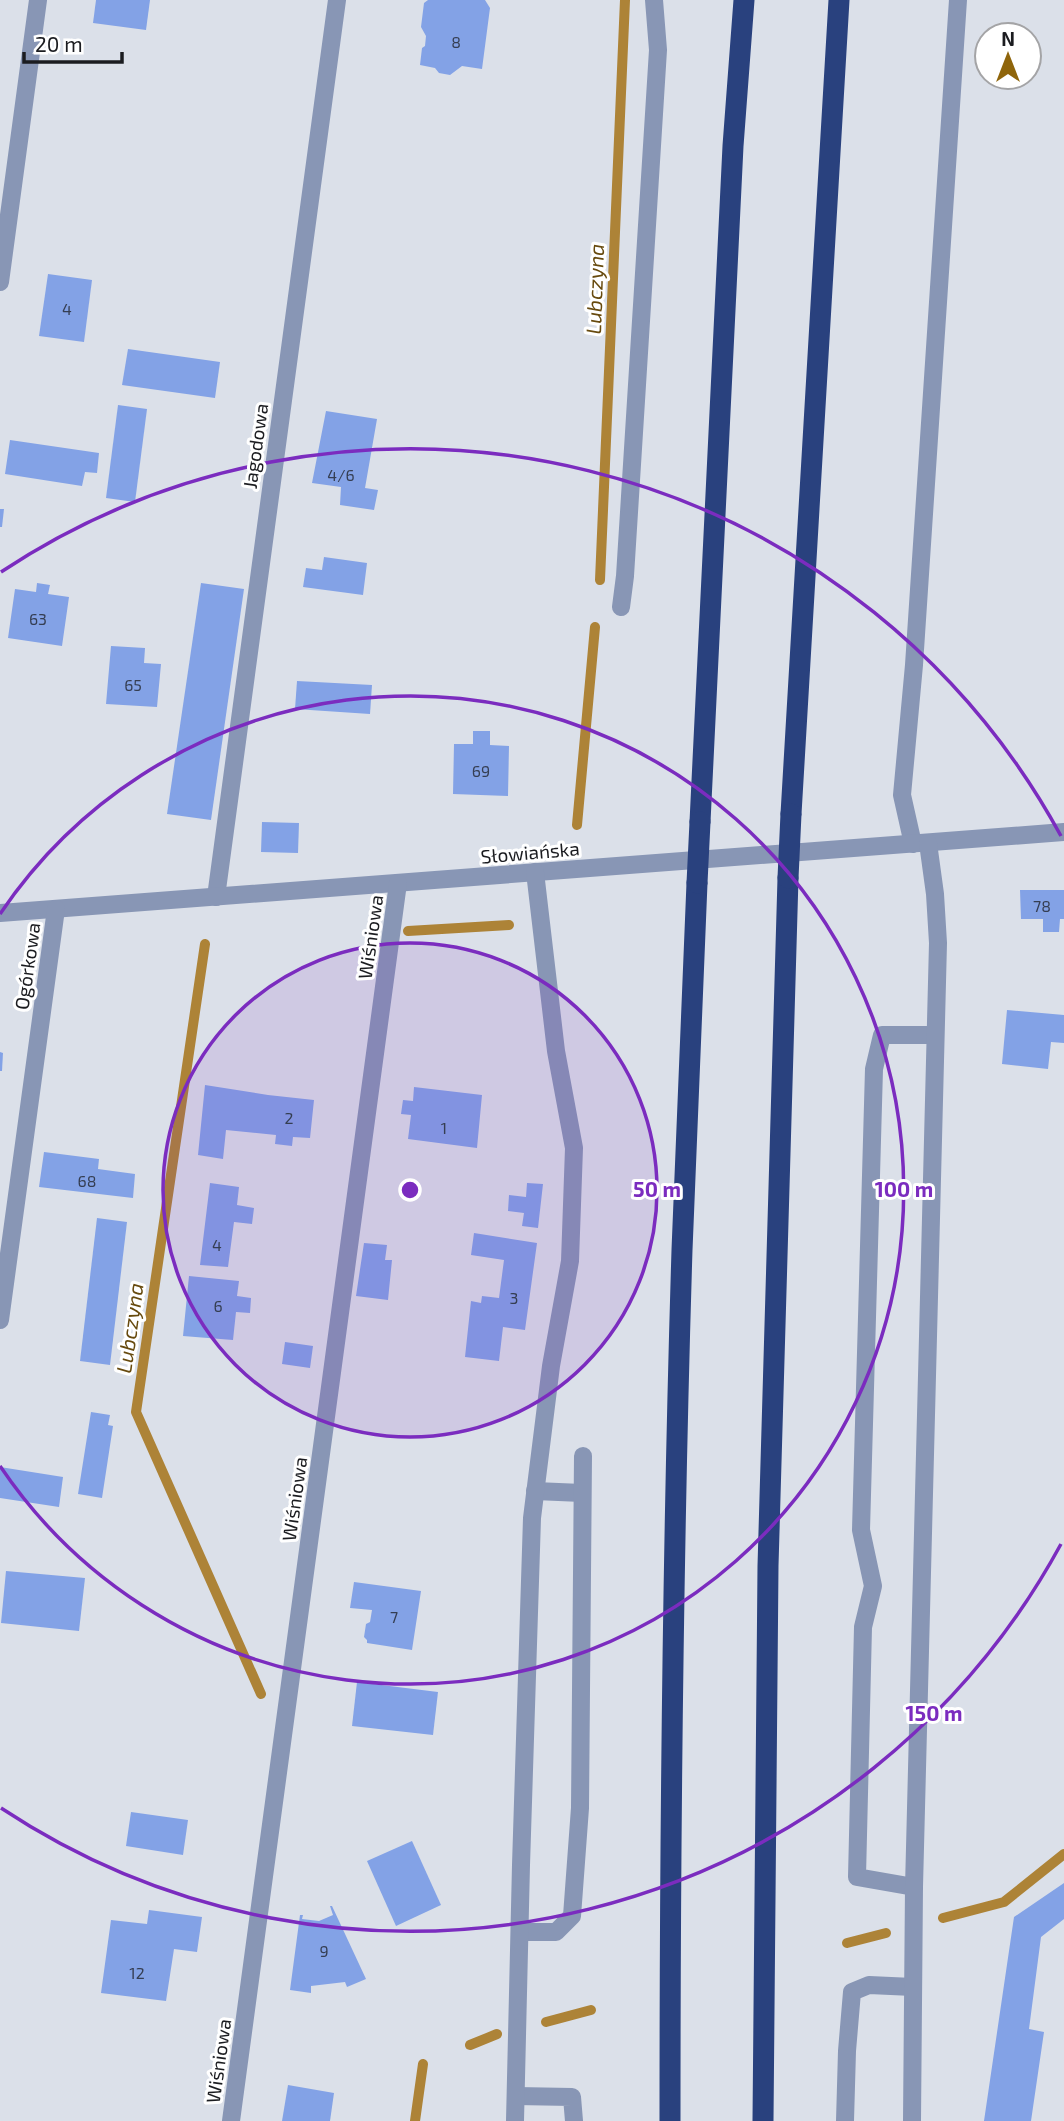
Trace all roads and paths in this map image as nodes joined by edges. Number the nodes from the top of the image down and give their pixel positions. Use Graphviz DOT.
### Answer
graph roads {
  1 [pos="38,0"];
  2 [pos="337,0"];
  3 [pos="654,0"];
  4 [pos="744,0"];
  5 [pos="838,0"];
  6 [pos="958,0"];
  7 [pos="0,282"];
  8 [pos="621,607"];
  9 [pos="1064,832"];
  10 [pos="921,843"];
  11 [pos="535,872"];
  12 [pos="398,883"];
  13 [pos="216,897"];
  14 [pos="56,909"];
  15 [pos="0,913"];
  16 [pos="935,1035"];
  17 [pos="0,1320"];
  18 [pos="583,1456"];
  19 [pos="535,1491"];
  20 [pos="582,1493"];
  21 [pos="914,1887"];
  22 [pos="520,1932"];
  23 [pos="913,1987"];
  24 [pos="516,2096"];
  25 [pos="232,2121"];
  26 [pos="515,2121"];
  27 [pos="574,2121"];
  28 [pos="670,2121"];
  29 [pos="764,2121"];
  30 [pos="845,2121"];
  31 [pos="912,2121"];
  1 -- 7 [label="street"];
  2 -- 13 [label="street, Jagodowa"];
  3 -- 8 [label="street"];
  4 -- 28 [label="highway, bridge"];
  5 -- 29 [label="highway, bridge"];
  6 -- 10 [label="street"];
  9 -- 10 [label="street, Słowiańska"];
  10 -- 11 [label="street, Słowiańska"];
  10 -- 16 [label="street"];
  11 -- 12 [label="street, Słowiańska"];
  11 -- 19 [label="street"];
  12 -- 13 [label="street, Słowiańska"];
  12 -- 25 [label="street, Wiśniowa"];
  13 -- 14 [label="street, Słowiańska"];
  14 -- 15 [label="street, Słowiańska"];
  14 -- 17 [label="street, Ogórkowa"];
  16 -- 21 [label="street"];
  16 -- 21 [label="street"];
  18 -- 20 [label="street"];
  19 -- 20 [label="street"];
  19 -- 22 [label="street"];
  20 -- 22 [label="street"];
  21 -- 23 [label="street"];
  22 -- 24 [label="street"];
  23 -- 30 [label="street"];
  23 -- 31 [label="street"];
  24 -- 26 [label="street"];
  24 -- 27 [label="street"];
}
